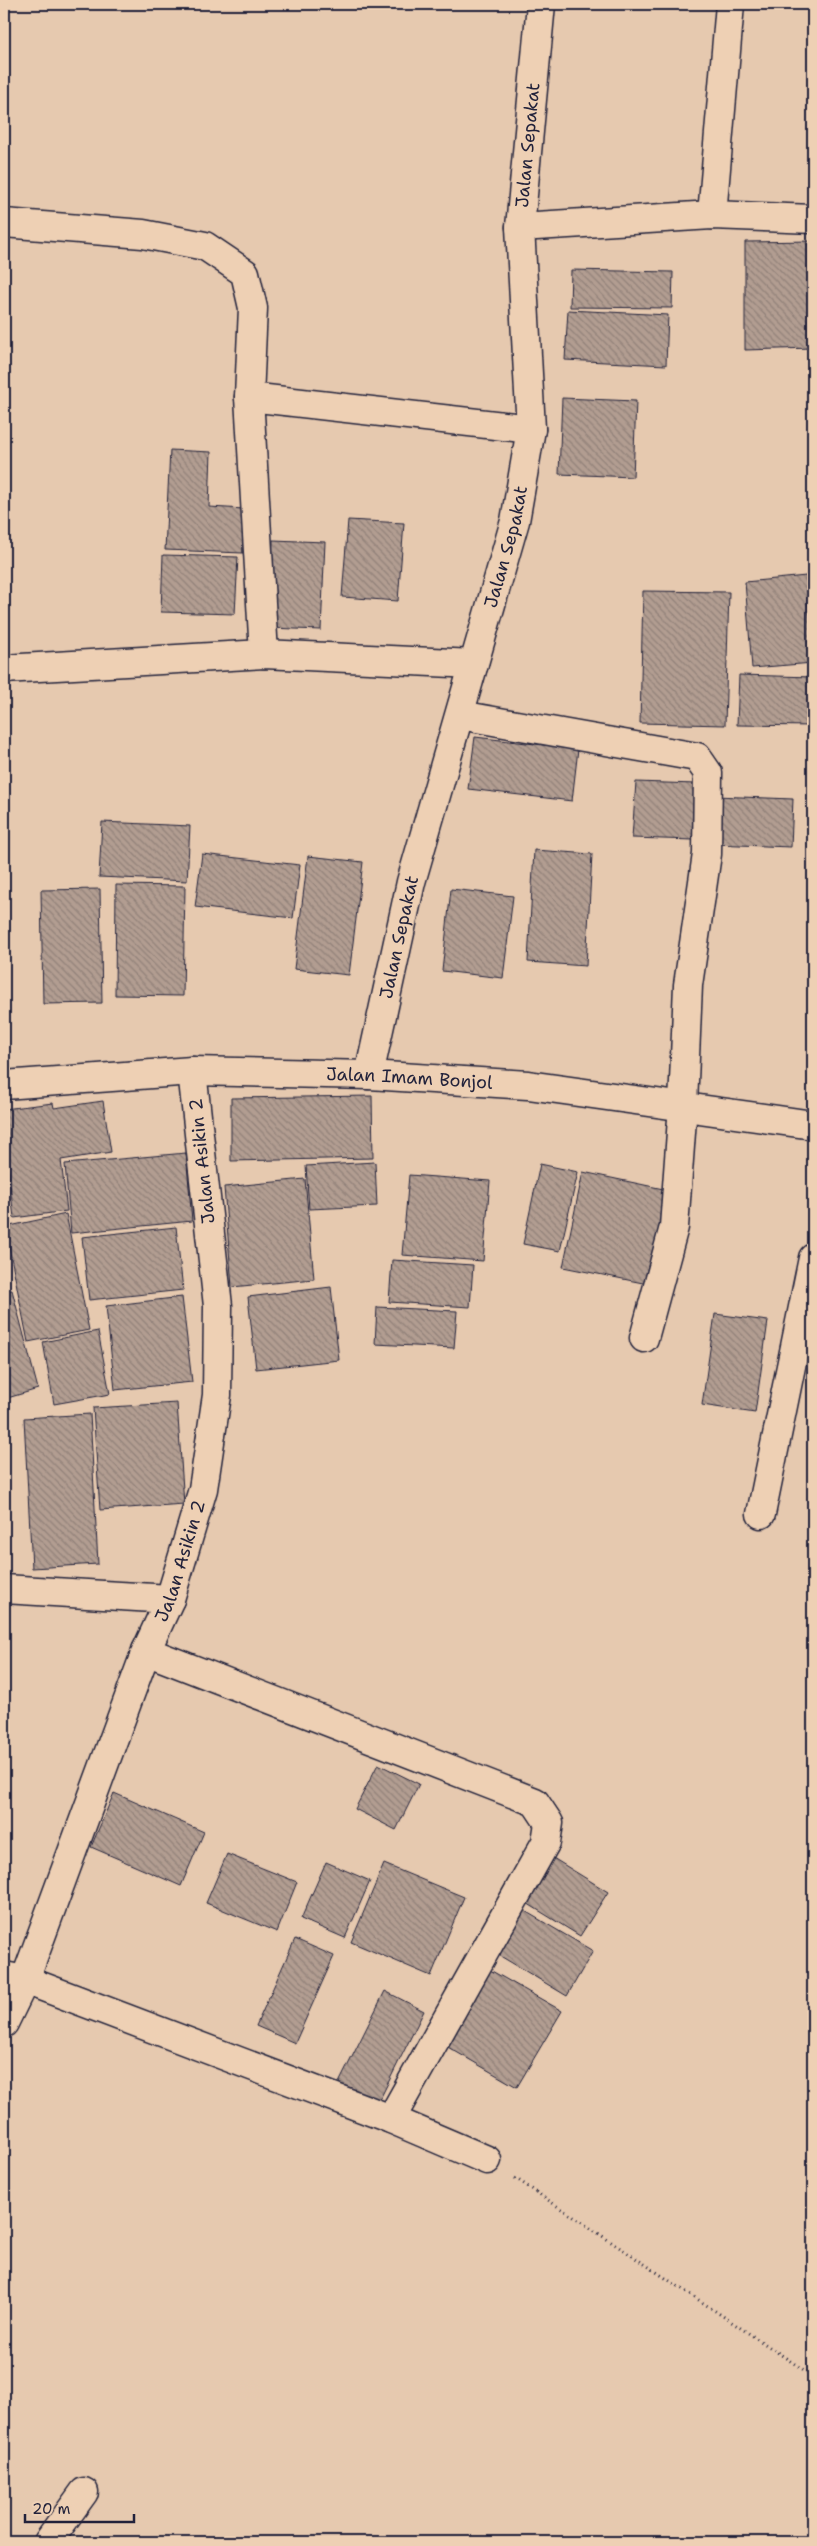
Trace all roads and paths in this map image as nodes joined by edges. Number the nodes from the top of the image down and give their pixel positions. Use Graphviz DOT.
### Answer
graph roads {
  1 [pos="541,4"];
  2 [pos="730,4"];
  3 [pos="712,215"];
  4 [pos="813,219"];
  5 [pos="4,223"];
  6 [pos="520,227"];
  7 [pos="249,397"];
  8 [pos="531,429"];
  9 [pos="264,654"];
  10 [pos="474,664"];
  11 [pos="4,669"];
  12 [pos="460,715"];
  13 [pos="192,1071"];
  14 [pos="369,1075"];
  15 [pos="4,1085"];
  16 [pos="683,1105"];
  17 [pos="813,1125"];
  18 [pos="813,1258"];
  19 [pos="644,1338"];
  20 [pos="761,1514"];
  21 [pos="4,1589"];
  22 [pos="170,1599"];
  23 [pos="146,1651"];
  24 [pos="14,1978"];
  25 [pos="4,2023"];
  26 [pos="391,2119"];
  27 [pos="487,2160"];
  28 [pos="813,2376"];
  29 [pos="84,2492"];
  30 [pos="48,2542"];
  1 -- 6 [label="main road, Jalan Sepakat"];
  2 -- 3 [label="main road"];
  3 -- 4 [label="main road"];
  3 -- 6 [label="main road"];
  5 -- 7 [label="main road"];
  6 -- 8 [label="main road, Jalan Sepakat"];
  7 -- 8 [label="main road"];
  7 -- 9 [label="main road"];
  8 -- 10 [label="main road, Jalan Sepakat"];
  9 -- 10 [label="main road"];
  9 -- 11 [label="main road"];
  10 -- 12 [label="main road, Jalan Sepakat"];
  12 -- 14 [label="main road, Jalan Sepakat"];
  12 -- 16 [label="main road"];
  13 -- 14 [label="main road, Jalan Imam Bonjol"];
  13 -- 15 [label="main road, Jalan Imam Bonjol"];
  13 -- 22 [label="main road, Jalan Asikin 2"];
  14 -- 16 [label="main road, Jalan Imam Bonjol"];
  16 -- 17 [label="main road, Jalan Imam Bonjol"];
  16 -- 19 [label="main road"];
  18 -- 20 [label="main road"];
  21 -- 22 [label="main road"];
  22 -- 23 [label="main road, Jalan Asikin 2"];
  23 -- 24 [label="main road, Jalan Asikin 2"];
  23 -- 26 [label="main road"];
  24 -- 25 [label="main road, Jalan Asikin 2"];
  24 -- 26 [label="main road"];
  26 -- 27 [label="main road"];
  27 -- 28 [label="path"];
  29 -- 30 [label="main road"];
}
